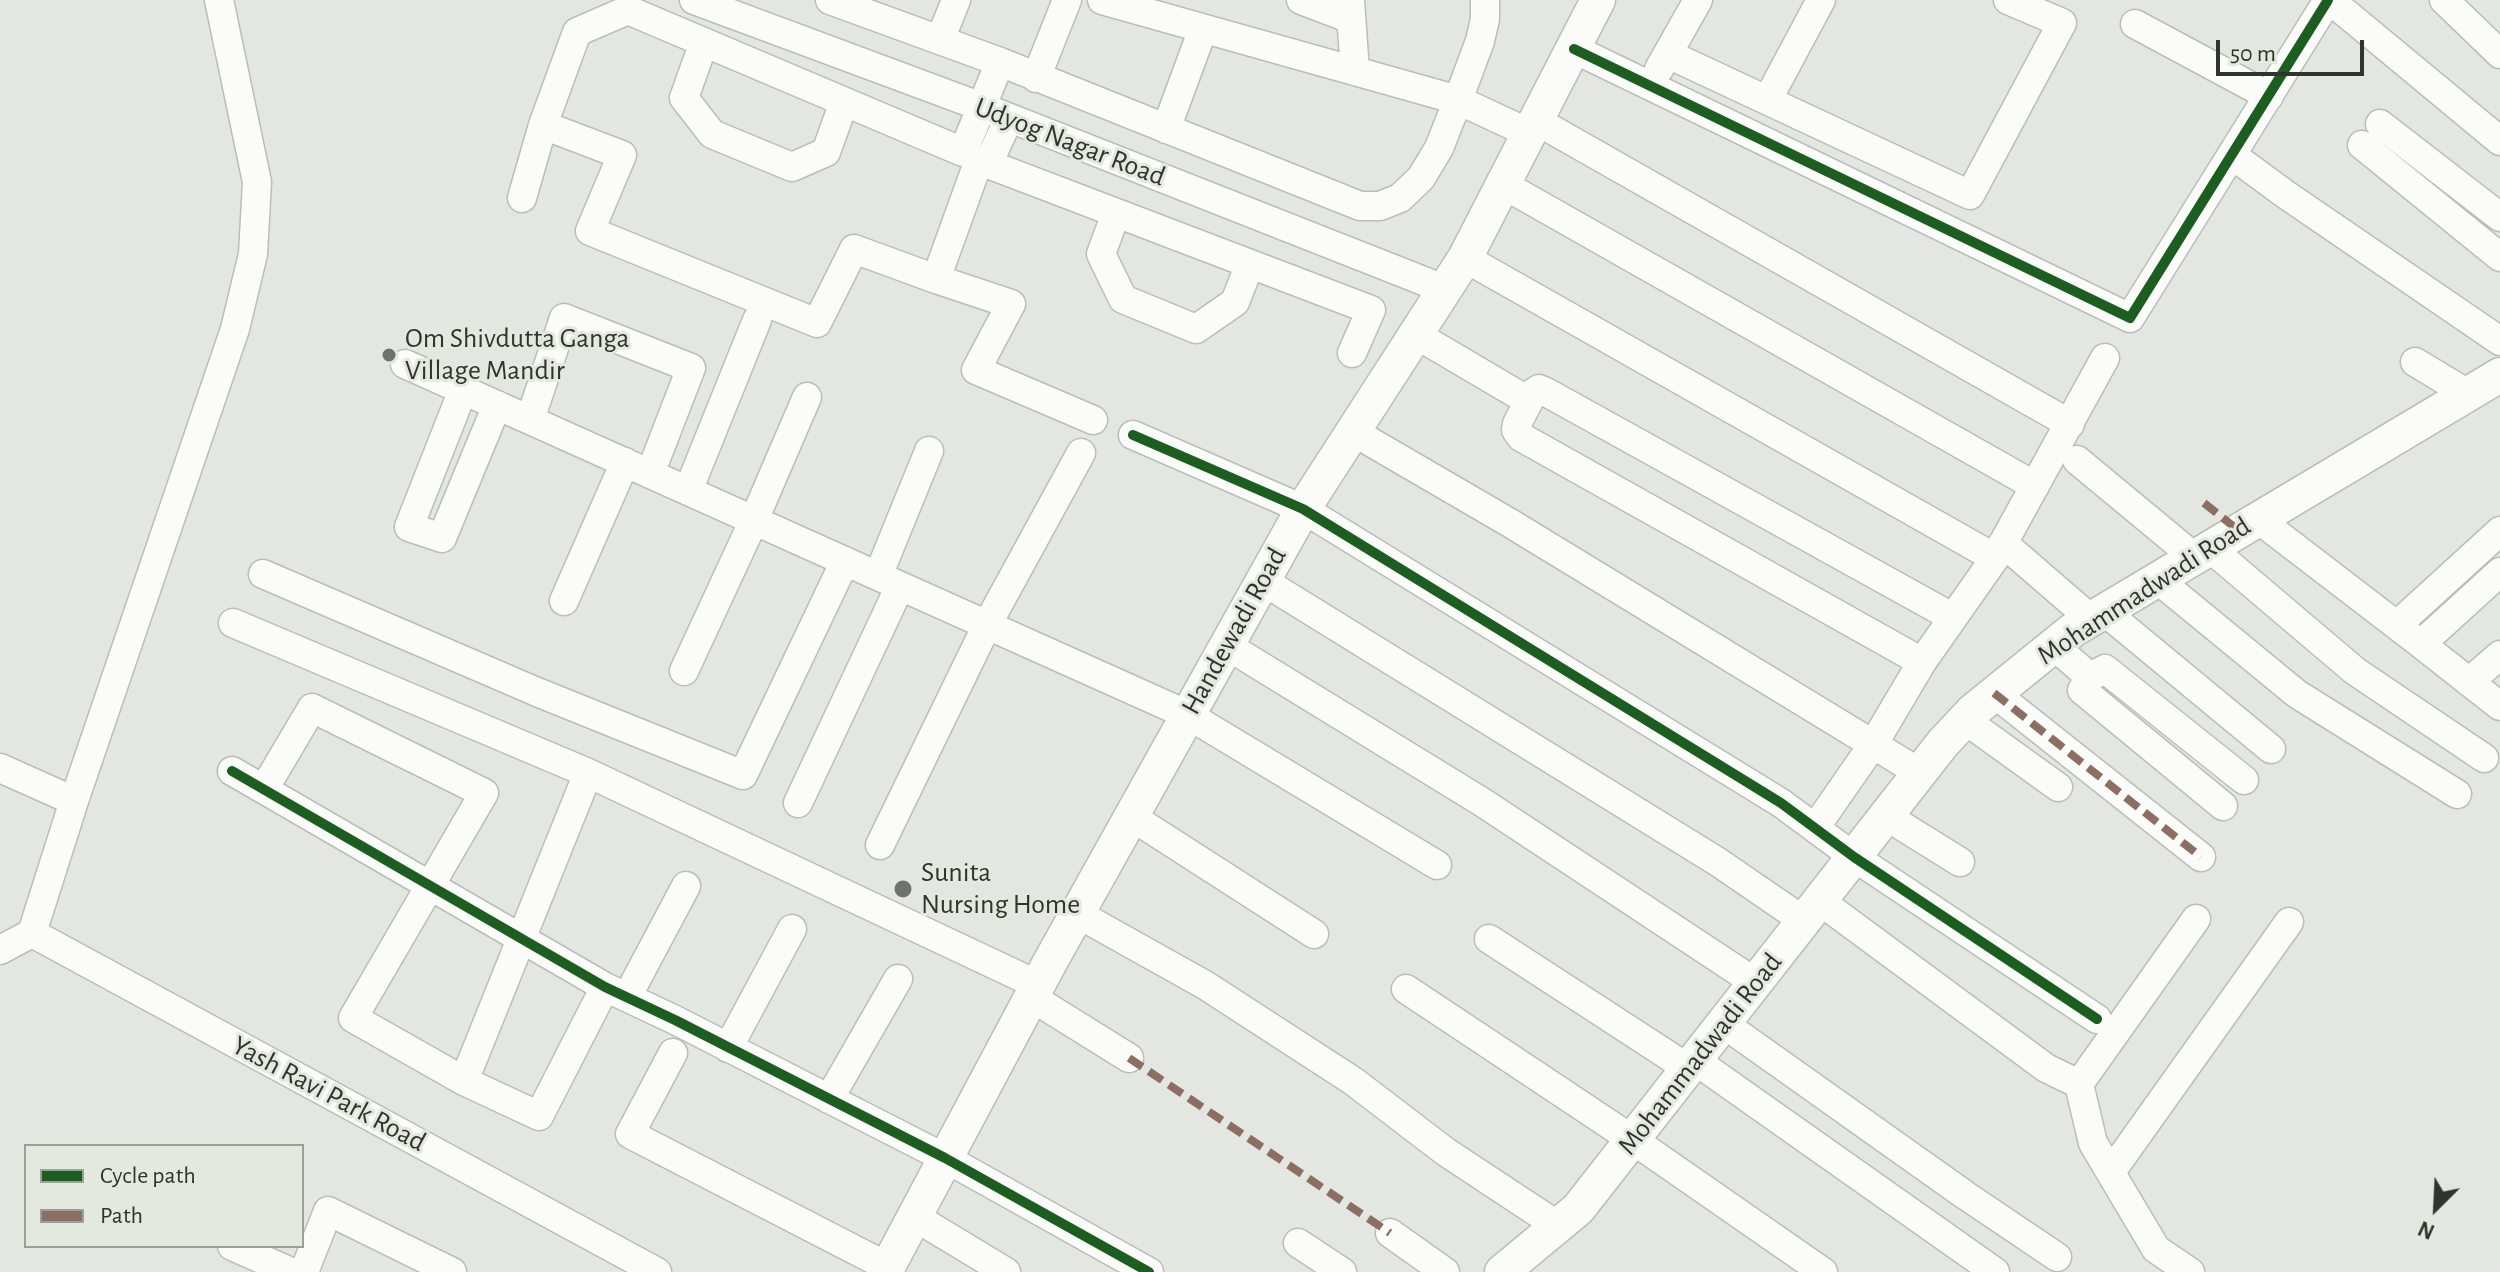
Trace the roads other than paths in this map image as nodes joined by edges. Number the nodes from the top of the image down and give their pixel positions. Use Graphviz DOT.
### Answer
graph roads {
  1 [pos="219,0"];
  2 [pos="694,0"];
  3 [pos="830,0"];
  4 [pos="956,0"];
  5 [pos="1067,0"];
  6 [pos="1102,0"];
  7 [pos="1301,0"];
  8 [pos="1485,0"];
  9 [pos="1598,0"];
  10 [pos="1698,0"];
  11 [pos="1821,0"];
  12 [pos="2008,0"];
  13 [pos="2329,0"];
  14 [pos="2444,0"];
  15 [pos="1159,8"];
  16 [pos="1350,10"];
  17 [pos="2135,24"];
  18 [pos="1203,29"];
  19 [pos="940,40"];
  20 [pos="704,42"];
  21 [pos="1574,49"];
  22 [pos="1668,54"];
  23 [pos="2500,54"];
  24 [pos="1000,62"];
  25 [pos="1355,71"];
  26 [pos="1036,78"];
  27 [pos="1651,84"];
  28 [pos="2269,96"];
  29 [pos="1768,99"];
  30 [pos="1458,100"];
  31 [pos="844,102"];
  32 [pos="982,107"];
  33 [pos="1009,118"];
  34 [pos="543,125"];
  35 [pos="1534,128"];
  36 [pos="1166,129"];
  37 [pos="2500,141"];
  38 [pos="2232,155"];
  39 [pos="977,159"];
  40 [pos="1504,185"];
  41 [pos="522,198"];
  42 [pos="1116,213"];
  43 [pos="2500,217"];
  44 [pos="2500,257"];
  45 [pos="1465,258"];
  46 [pos="1250,264"];
  47 [pos="936,279"];
  48 [pos="1444,289"];
  49 [pos="757,320"];
  50 [pos="1415,334"];
  51 [pos="2500,341"];
  52 [pos="1352,353"];
  53 [pos="2105,358"];
  54 [pos="2415,362"];
  55 [pos="405,364"];
  56 [pos="2500,375"];
  57 [pos="463,390"];
  58 [pos="1515,393"];
  59 [pos="2468,394"];
  60 [pos="807,397"];
  61 [pos="497,405"];
  62 [pos="530,420"];
  63 [pos="1093,420"];
  64 [pos="2070,424"];
  65 [pos="1352,431"];
  66 [pos="1133,435"];
  67 [pos="929,451"];
  68 [pos="1081,453"];
  69 [pos="2077,460"];
  70 [pos="625,462"];
  71 [pos="650,474"];
  72 [pos="2035,486"];
  73 [pos="688,491"];
  74 [pos="1303,509"];
  75 [pos="2258,519"];
  76 [pos="754,520"];
  77 [pos="2500,531"];
  78 [pos="1999,551"];
  79 [pos="2202,552"];
  80 [pos="845,561"];
  81 [pos="2500,572"];
  82 [pos="263,574"];
  83 [pos="2157,579"];
  84 [pos="889,581"];
  85 [pos="1263,581"];
  86 [pos="564,601"];
  87 [pos="2097,615"];
  88 [pos="1952,617"];
  89 [pos="233,623"];
  90 [pos="987,625"];
  91 [pos="2397,625"];
  92 [pos="2421,644"];
  93 [pos="1226,645"];
  94 [pos="2054,646"];
  95 [pos="2500,655"];
  96 [pos="1922,662"];
  97 [pos="684,671"];
  98 [pos="2090,677"];
  99 [pos="2469,682"];
  100 [pos="1994,693"];
  101 [pos="2500,706"];
  102 [pos="1188,715"];
  103 [pos="1965,720"];
  104 [pos="1874,743"];
  105 [pos="2271,749"];
  106 [pos="2484,758"];
  107 [pos="0,768"];
  108 [pos="232,771"];
  109 [pos="588,773"];
  110 [pos="1920,773"];
  111 [pos="2244,780"];
  112 [pos="2058,787"];
  113 [pos="264,789"];
  114 [pos="2457,794"];
  115 [pos="74,801"];
  116 [pos="798,803"];
  117 [pos="2223,806"];
  118 [pos="1886,816"];
  119 [pos="1132,817"];
  120 [pos="1815,828"];
  121 [pos="880,845"];
  122 [pos="1854,857"];
  123 [pos="2201,857"];
  124 [pos="1960,862"];
  125 [pos="1437,865"];
  126 [pos="430,886"];
  127 [pos="686,886"];
  128 [pos="1812,911"];
  129 [pos="1078,914"];
  130 [pos="2196,919"];
  131 [pos="2289,922"];
  132 [pos="792,929"];
  133 [pos="32,933"];
  134 [pos="1314,934"];
  135 [pos="522,939"];
  136 [pos="1489,939"];
  137 [pos="0,950"];
  138 [pos="898,979"];
  139 [pos="1756,983"];
  140 [pos="1406,989"];
  141 [pos="1035,991"];
  142 [pos="616,992"];
  143 [pos="2097,1019"];
  144 [pos="1724,1024"];
  145 [pos="728,1048"];
  146 [pos="673,1053"];
  147 [pos="1129,1058"];
  148 [pos="1693,1065"];
  149 [pos="464,1081"];
  150 [pos="2079,1084"];
  151 [pos="829,1099"];
  152 [pos="1633,1140"];
  153 [pos="945,1158"];
  154 [pos="2111,1172"];
  155 [pos="915,1217"];
  156 [pos="1558,1226"];
  157 [pos="1390,1233"];
  158 [pos="1298,1243"];
  159 [pos="237,1248"];
  160 [pos="2057,1257"];
  161 [pos="886,1270"];
  162 [pos="1508,1271"];
  163 [pos="291,1272"];
  164 [pos="304,1272"];
  165 [pos="452,1272"];
  166 [pos="657,1272"];
  167 [pos="1006,1272"];
  168 [pos="1149,1272"];
  169 [pos="1342,1272"];
  170 [pos="1445,1272"];
  171 [pos="1823,1272"];
  172 [pos="1995,1272"];
  173 [pos="2190,1272"];
  1 -- 115 [label="street"];
  2 -- 32 [label="street, Udyog Nagar Road"];
  3 -- 19 [label="street"];
  4 -- 19 [label="street"];
  5 -- 26 [label="street"];
  6 -- 15 [label="street"];
  7 -- 16 [label="street"];
  8 -- 30 [label="street"];
  9 -- 21 [label="main road, Handewadi Road"];
  10 -- 22 [label="street"];
  11 -- 29 [label="street"];
  12 -- 29 [label="street"];
  13 -- 28 [label="street"];
  13 -- 37 [label="street"];
  14 -- 23 [label="street"];
  15 -- 18 [label="street"];
  16 -- 25 [label="street"];
  17 -- 28 [label="street"];
  18 -- 25 [label="street"];
  18 -- 36 [label="street"];
  19 -- 24 [label="street"];
  20 -- 31 [label="street"];
  20 -- 31 [label="street"];
  20 -- 34 [label="street"];
  21 -- 27 [label="street"];
  21 -- 35 [label="main road, Handewadi Road"];
  22 -- 27 [label="street"];
  22 -- 29 [label="street"];
  24 -- 26 [label="street"];
  24 -- 32 [label="street"];
  25 -- 30 [label="street"];
  26 -- 36 [label="street"];
  27 -- 38 [label="street"];
  28 -- 38 [label="street"];
  30 -- 35 [label="street"];
  30 -- 36 [label="street"];
  31 -- 39 [label="street"];
  32 -- 33 [label="street, Udyog Nagar Road"];
  32 -- 39 [label="street"];
  33 -- 39 [label="street"];
  33 -- 48 [label="street, Udyog Nagar Road"];
  34 -- 41 [label="street"];
  34 -- 47 [label="street"];
  35 -- 40 [label="main road, Handewadi Road"];
  35 -- 64 [label="street"];
  38 -- 51 [label="street"];
  39 -- 42 [label="street"];
  39 -- 47 [label="street"];
  40 -- 45 [label="main road, Handewadi Road"];
  40 -- 72 [label="street"];
  42 -- 46 [label="street"];
  42 -- 46 [label="street"];
  43 -- 44 [label="street"];
  45 -- 48 [label="main road, Handewadi Road"];
  45 -- 78 [label="street"];
  46 -- 52 [label="street"];
  47 -- 63 [label="street"];
  48 -- 50 [label="main road, Handewadi Road"];
  49 -- 73 [label="street"];
  50 -- 58 [label="street"];
  50 -- 65 [label="main road, Handewadi Road"];
  53 -- 64 [label="street"];
  54 -- 59 [label="street"];
  55 -- 57 [label="street"];
  56 -- 59 [label="main road, Mohammadwadi Road"];
  57 -- 61 [label="street"];
  57 -- 61 [label="street"];
  59 -- 75 [label="main road, Mohammadwadi Road"];
  60 -- 76 [label="street"];
  61 -- 62 [label="street"];
  62 -- 70 [label="street"];
  62 -- 71 [label="street"];
  64 -- 72 [label="street"];
  65 -- 74 [label="main road, Handewadi Road"];
  65 -- 104 [label="street"];
  66 -- 74 [label="street"];
  67 -- 84 [label="street"];
  68 -- 90 [label="street"];
  69 -- 79 [label="street"];
  70 -- 71 [label="street"];
  70 -- 86 [label="street"];
  71 -- 73 [label="street"];
  72 -- 78 [label="street"];
  73 -- 76 [label="street"];
  74 -- 85 [label="main road, Handewadi Road"];
  74 -- 120 [label="street"];
  75 -- 79 [label="main road, Mohammadwadi Road"];
  75 -- 91 [label="street"];
  76 -- 80 [label="street"];
  76 -- 97 [label="street"];
  77 -- 91 [label="street"];
  78 -- 87 [label="street"];
  78 -- 88 [label="street"];
  79 -- 83 [label="main road, Mohammadwadi Road"];
  79 -- 106 [label="street"];
  80 -- 82 [label="street"];
  80 -- 84 [label="street"];
  81 -- 92 [label="street"];
  83 -- 87 [label="main road, Mohammadwadi Road"];
  83 -- 114 [label="street"];
  84 -- 90 [label="street"];
  84 -- 116 [label="street"];
  85 -- 93 [label="main road, Handewadi Road"];
  85 -- 128 [label="street"];
  87 -- 94 [label="main road, Mohammadwadi Road"];
  87 -- 105 [label="street"];
  88 -- 96 [label="street"];
  88 -- 96 [label="street"];
  89 -- 109 [label="street"];
  90 -- 102 [label="street"];
  90 -- 121 [label="street"];
  91 -- 92 [label="street"];
  92 -- 99 [label="street"];
  93 -- 102 [label="main road, Handewadi Road"];
  93 -- 139 [label="street"];
  94 -- 98 [label="street"];
  94 -- 100 [label="main road, Mohammadwadi Road"];
  95 -- 99 [label="street"];
  96 -- 104 [label="street"];
  98 -- 111 [label="street"];
  98 -- 117 [label="street"];
  99 -- 101 [label="street"];
  100 -- 103 [label="main road, Mohammadwadi Road"];
  100 -- 123 [label="street"];
  102 -- 119 [label="main road, Handewadi Road"];
  102 -- 125 [label="street"];
  103 -- 110 [label="main road, Mohammadwadi Road"];
  103 -- 112 [label="street"];
  104 -- 110 [label="street"];
  104 -- 120 [label="street"];
  107 -- 115 [label="street"];
  108 -- 113 [label="street"];
  109 -- 135 [label="street"];
  109 -- 141 [label="street"];
  110 -- 118 [label="main road, Mohammadwadi Road"];
  113 -- 126 [label="street"];
  113 -- 126 [label="street"];
  115 -- 133 [label="street"];
  118 -- 122 [label="main road, Mohammadwadi Road"];
  118 -- 124 [label="street"];
  119 -- 129 [label="main road, Handewadi Road"];
  119 -- 134 [label="street"];
  120 -- 122 [label="street"];
  122 -- 128 [label="main road, Mohammadwadi Road"];
  122 -- 143 [label="street"];
  126 -- 135 [label="street"];
  126 -- 149 [label="street"];
  127 -- 142 [label="street"];
  128 -- 139 [label="main road, Mohammadwadi Road"];
  128 -- 150 [label="street"];
  129 -- 141 [label="main road, Handewadi Road"];
  129 -- 156 [label="street"];
  130 -- 150 [label="street"];
  131 -- 154 [label="street"];
  132 -- 145 [label="street"];
  133 -- 137 [label="street"];
  133 -- 166 [label="street, Yash Ravi Park Road"];
  135 -- 142 [label="street"];
  135 -- 149 [label="street"];
  136 -- 148 [label="street"];
  138 -- 151 [label="street"];
  139 -- 144 [label="main road, Mohammadwadi Road"];
  140 -- 152 [label="street"];
  141 -- 147 [label="street"];
  141 -- 153 [label="main road, Handewadi Road"];
  142 -- 145 [label="street"];
  142 -- 149 [label="street"];
  144 -- 148 [label="main road, Mohammadwadi Road"];
  144 -- 160 [label="street"];
  145 -- 151 [label="street"];
  146 -- 161 [label="street"];
  148 -- 152 [label="main road, Mohammadwadi Road"];
  148 -- 172 [label="street"];
  150 -- 154 [label="street"];
  151 -- 153 [label="street"];
  152 -- 156 [label="main road, Mohammadwadi Road"];
  152 -- 171 [label="street"];
  153 -- 155 [label="main road, Handewadi Road"];
  153 -- 168 [label="street"];
  154 -- 173 [label="street"];
  155 -- 161 [label="main road, Handewadi Road"];
  155 -- 167 [label="street"];
  156 -- 162 [label="main road, Mohammadwadi Road"];
  157 -- 170 [label="street"];
  158 -- 169 [label="street"];
  159 -- 163 [label="street"];
  164 -- 165 [label="street"];
}
